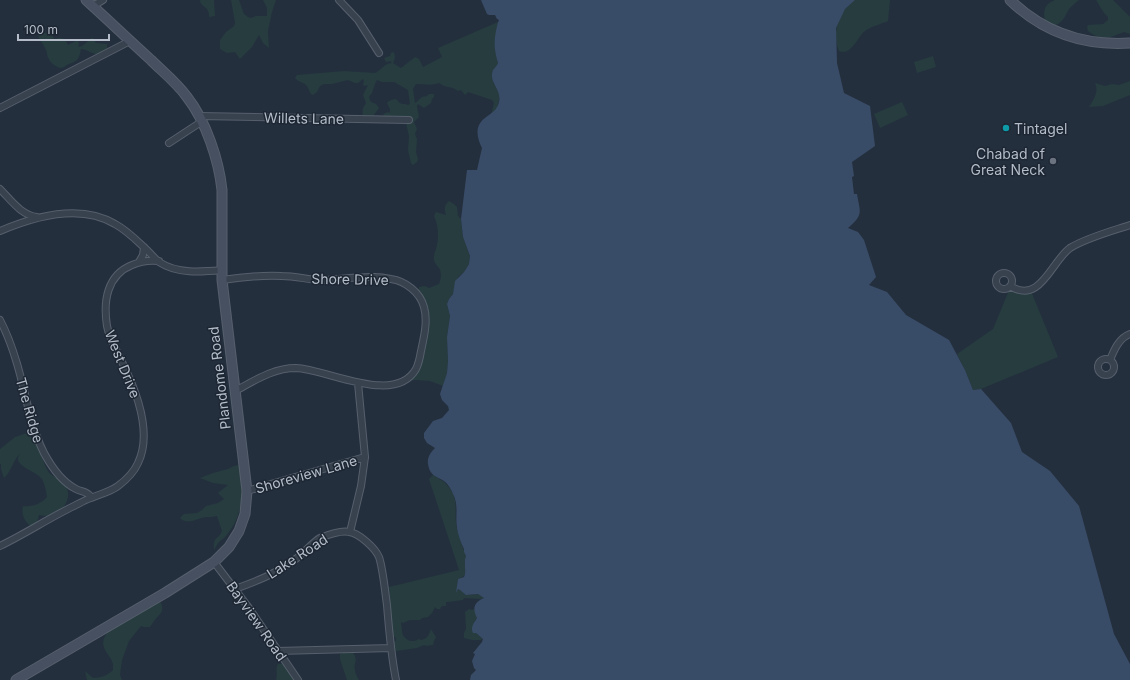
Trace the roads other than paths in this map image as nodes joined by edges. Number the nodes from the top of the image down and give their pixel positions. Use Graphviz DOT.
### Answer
graph roads {
  1 [pos="86,0"];
  2 [pos="103,0"];
  3 [pos="339,0"];
  4 [pos="1010,0"];
  5 [pos="93,6"];
  6 [pos="130,40"];
  7 [pos="1130,44"];
  8 [pos="380,53"];
  9 [pos="0,108"];
  10 [pos="200,119"];
  11 [pos="409,120"];
  12 [pos="169,143"];
  13 [pos="0,189"];
  14 [pos="21,210"];
  15 [pos="40,217"];
  16 [pos="20,223"];
  17 [pos="1130,225"];
  18 [pos="0,231"];
  19 [pos="144,247"];
  20 [pos="139,262"];
  21 [pos="159,262"];
  22 [pos="222,275"];
  23 [pos="1010,286"];
  24 [pos="0,320"];
  25 [pos="1130,334"];
  26 [pos="1110,360"];
  27 [pos="358,383"];
  28 [pos="235,392"];
  29 [pos="365,457"];
  30 [pos="76,490"];
  31 [pos="247,491"];
  32 [pos="88,499"];
  33 [pos="79,503"];
  34 [pos="350,532"];
  35 [pos="2,544"];
  36 [pos="214,562"];
  37 [pos="235,589"];
  38 [pos="391,648"];
  39 [pos="278,651"];
  40 [pos="16,680"];
  41 [pos="298,680"];
  42 [pos="396,680"];
  1 -- 5 [label="main road, Plandome Road"];
  2 -- 5 [label="street"];
  3 -- 8 [label="street"];
  4 -- 7 [label="main road"];
  5 -- 6 [label="main road, Plandome Road"];
  6 -- 9 [label="street"];
  6 -- 10 [label="main road, Plandome Road"];
  10 -- 11 [label="street, Willets Lane"];
  10 -- 12 [label="street"];
  10 -- 22 [label="main road, Plandome Road"];
  13 -- 14 [label="street"];
  14 -- 15 [label="street"];
  14 -- 16 [label="street"];
  15 -- 16 [label="street"];
  15 -- 19 [label="street"];
  16 -- 18 [label="street"];
  17 -- 23 [label="street"];
  19 -- 20 [label="street"];
  19 -- 21 [label="street"];
  20 -- 21 [label="street, West Drive"];
  20 -- 32 [label="street, West Drive"];
  21 -- 22 [label="street, Shore Drive"];
  22 -- 27 [label="street, Shore Drive"];
  22 -- 28 [label="main road, Plandome Road"];
  24 -- 30 [label="street, The Ridge"];
  25 -- 26 [label="street"];
  27 -- 28 [label="street, Shore Drive"];
  27 -- 29 [label="street"];
  28 -- 31 [label="main road, Plandome Road"];
  29 -- 31 [label="street, Shoreview Lane"];
  29 -- 34 [label="street"];
  30 -- 32 [label="street, The Ridge"];
  30 -- 33 [label="street"];
  31 -- 36 [label="main road, Plandome Road"];
  32 -- 33 [label="street, West Drive"];
  33 -- 35 [label="street, West Drive"];
  34 -- 37 [label="street, Lake Road"];
  34 -- 38 [label="street"];
  36 -- 37 [label="street, Bayview Road"];
  36 -- 40 [label="main road, Plandome Road"];
  37 -- 39 [label="street, Bayview Road"];
  38 -- 39 [label="street"];
  38 -- 42 [label="street"];
  39 -- 41 [label="street, Bayview Road"];
}
